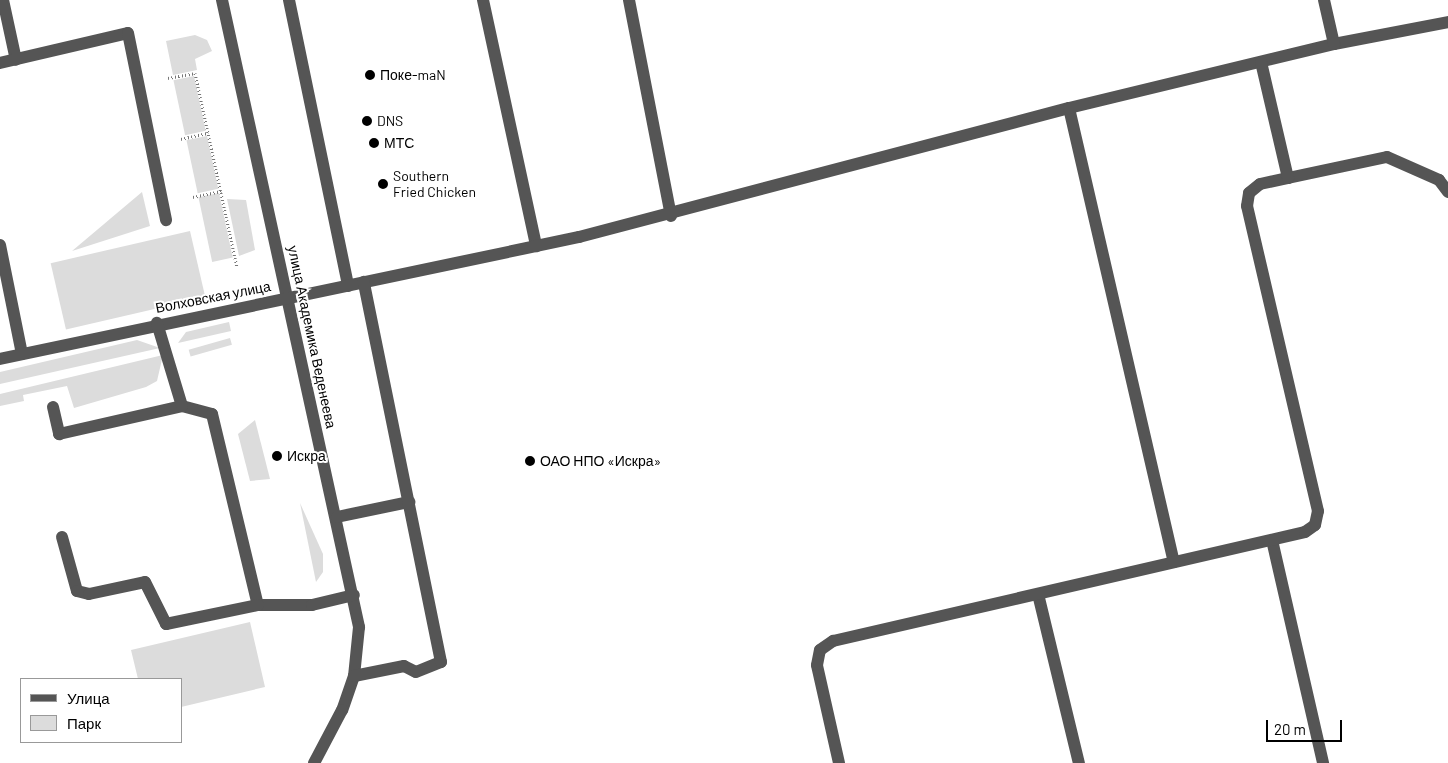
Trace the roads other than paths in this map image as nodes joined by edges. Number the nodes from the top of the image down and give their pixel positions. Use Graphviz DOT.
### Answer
graph roads {
  1 [pos="3,0"];
  2 [pos="222,0"];
  3 [pos="288,0"];
  4 [pos="483,0"];
  5 [pos="629,0"];
  6 [pos="1324,0"];
  7 [pos="1448,22"];
  8 [pos="1334,44"];
  9 [pos="16,60"];
  10 [pos="1261,62"];
  11 [pos="0,64"];
  12 [pos="1069,108"];
  13 [pos="1288,178"];
  14 [pos="1448,192"];
  15 [pos="671,216"];
  16 [pos="166,220"];
  17 [pos="0,245"];
  18 [pos="536,246"];
  19 [pos="364,282"];
  20 [pos="348,286"];
  21 [pos="288,298"];
  22 [pos="157,323"];
  23 [pos="22,354"];
  24 [pos="0,359"];
  25 [pos="182,406"];
  26 [pos="53,407"];
  27 [pos="409,502"];
  28 [pos="337,517"];
  29 [pos="62,537"];
  30 [pos="1272,540"];
  31 [pos="1174,562"];
  32 [pos="1038,594"];
  33 [pos="354,595"];
  34 [pos="258,605"];
  35 [pos="354,676"];
  36 [pos="314,763"];
  37 [pos="839,763"];
  38 [pos="1079,763"];
  39 [pos="1323,763"];
  1 -- 9 [label="street"];
  2 -- 21 [label="street, улица Академика Веденеева"];
  3 -- 20 [label="street"];
  4 -- 18 [label="street"];
  5 -- 15 [label="street"];
  6 -- 8 [label="street"];
  7 -- 8 [label="street, Волховская улица"];
  8 -- 10 [label="street, Волховская улица"];
  9 -- 11 [label="street"];
  9 -- 16 [label="street"];
  10 -- 12 [label="street, Волховская улица"];
  10 -- 13 [label="street"];
  12 -- 15 [label="street, Волховская улица"];
  12 -- 31 [label="street"];
  13 -- 14 [label="street"];
  13 -- 30 [label="street"];
  15 -- 18 [label="street, Волховская улица"];
  17 -- 23 [label="street"];
  18 -- 19 [label="street, Волховская улица"];
  19 -- 20 [label="street, Волховская улица"];
  19 -- 27 [label="street"];
  20 -- 21 [label="street, Волховская улица"];
  21 -- 22 [label="street, Волховская улица"];
  21 -- 28 [label="street, улица Академика Веденеева"];
  22 -- 23 [label="street, Волховская улица"];
  22 -- 25 [label="street"];
  23 -- 24 [label="street, Волховская улица"];
  25 -- 26 [label="street"];
  25 -- 34 [label="street"];
  27 -- 28 [label="street"];
  27 -- 35 [label="street"];
  28 -- 33 [label="street, улица Академика Веденеева"];
  29 -- 34 [label="street"];
  30 -- 31 [label="street"];
  30 -- 39 [label="street"];
  31 -- 32 [label="street"];
  32 -- 37 [label="street"];
  32 -- 38 [label="street"];
  33 -- 34 [label="street"];
  33 -- 35 [label="street, улица Академика Веденеева"];
  35 -- 36 [label="street, улица Академика Веденеева"];
}
